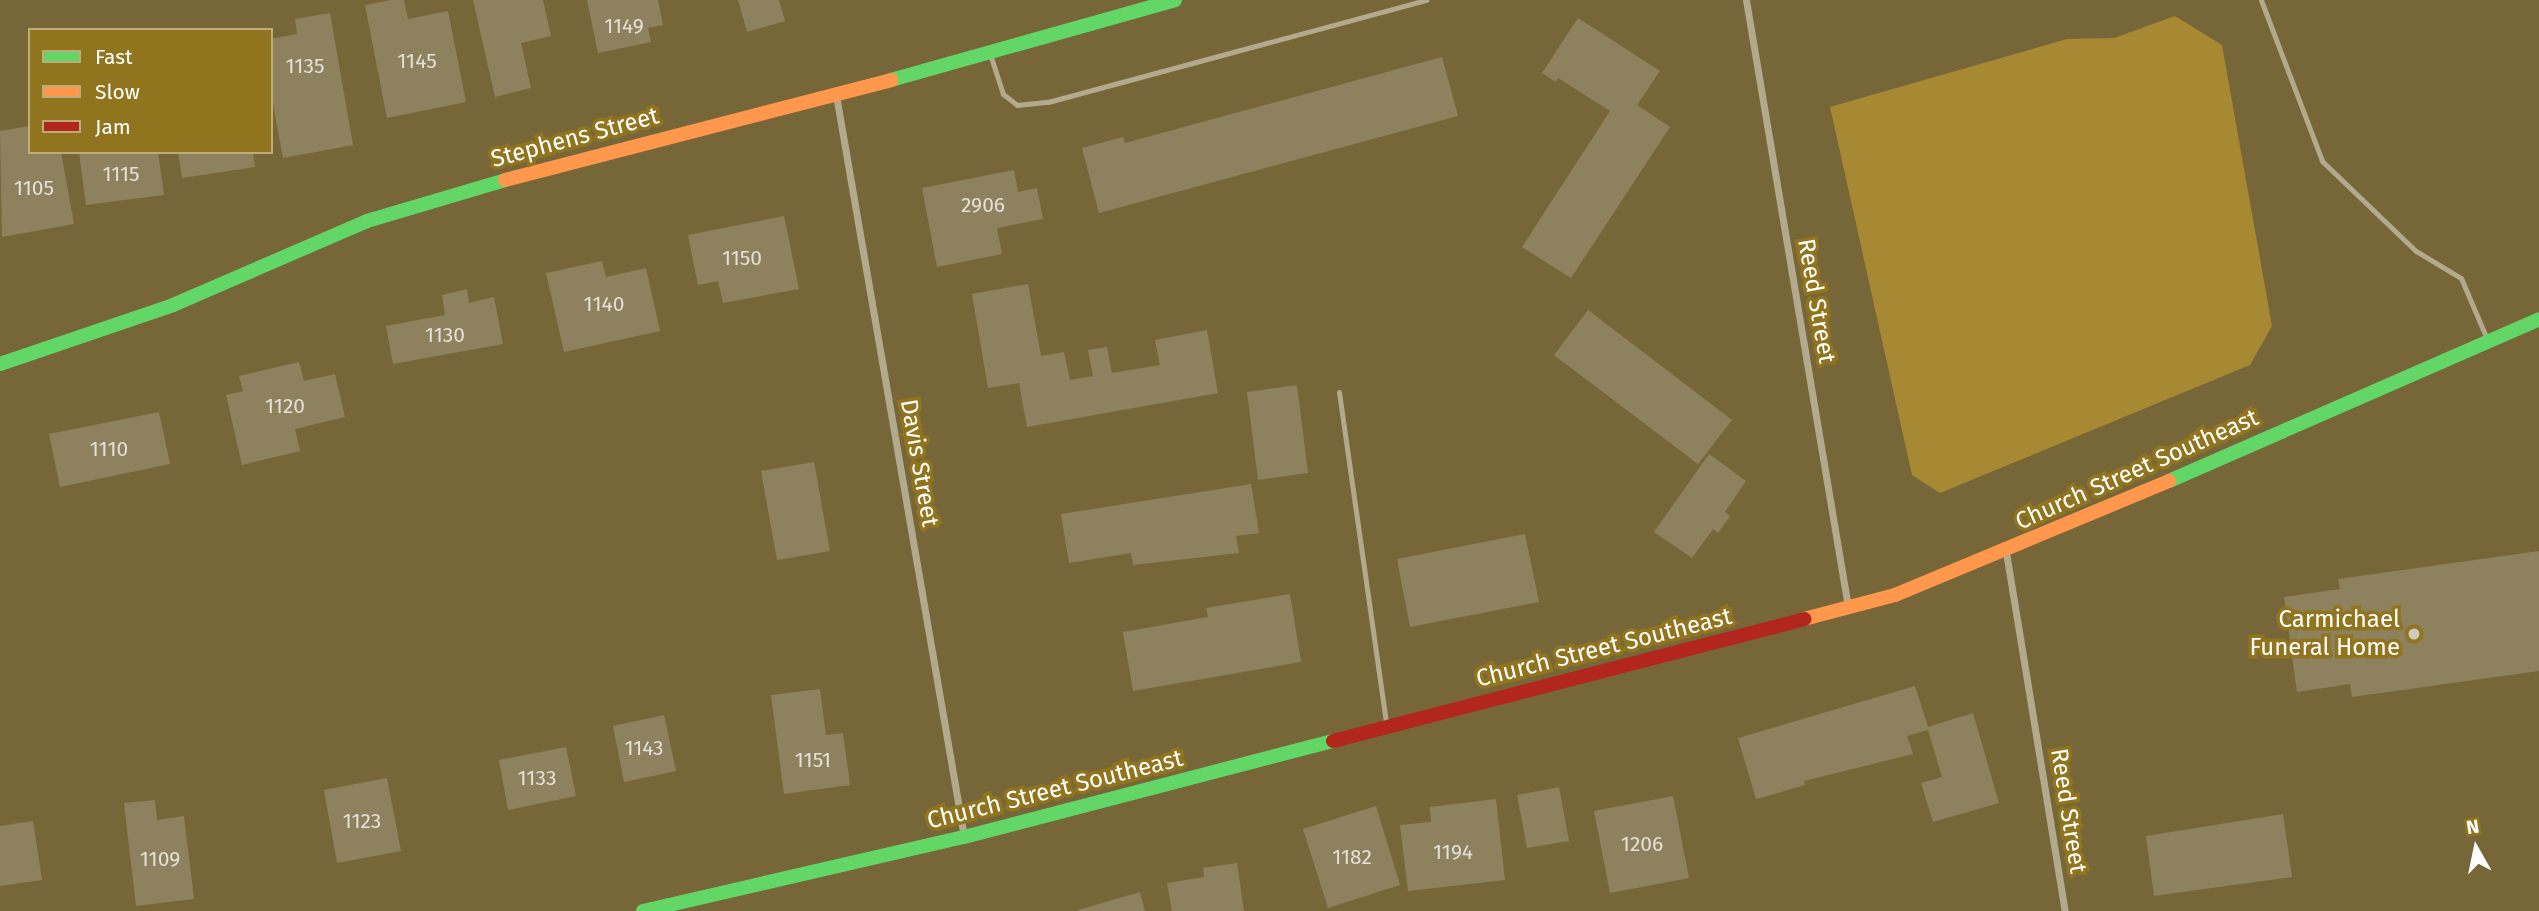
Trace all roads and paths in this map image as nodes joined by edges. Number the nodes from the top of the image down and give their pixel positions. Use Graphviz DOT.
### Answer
graph roads {
  1 [pos="1175,0"];
  2 [pos="1427,0"];
  3 [pos="1746,0"];
  4 [pos="2261,0"];
  5 [pos="990,54"];
  6 [pos="836,95"];
  7 [pos="2539,319"];
  8 [pos="2488,342"];
  9 [pos="0,364"];
  10 [pos="1339,392"];
  11 [pos="2006,552"];
  12 [pos="1849,608"];
  13 [pos="1386,727"];
  14 [pos="964,837"];
  15 [pos="643,911"];
  16 [pos="2065,911"];
  1 -- 5 [label="street, Stephens Street"];
  2 -- 5 [label="lane"];
  3 -- 12 [label="street, Reed Street"];
  4 -- 8 [label="lane"];
  5 -- 6 [label="street, Stephens Street"];
  6 -- 9 [label="street, Stephens Street"];
  6 -- 14 [label="street, Davis Street"];
  7 -- 8 [label="street, Church Street Southeast"];
  8 -- 11 [label="street, Church Street Southeast"];
  10 -- 13 [label="lane"];
  11 -- 12 [label="street, Church Street Southeast"];
  11 -- 16 [label="street, Reed Street"];
  12 -- 13 [label="street, Church Street Southeast"];
  13 -- 14 [label="street, Church Street Southeast"];
  14 -- 15 [label="street, Church Street Southeast"];
}
